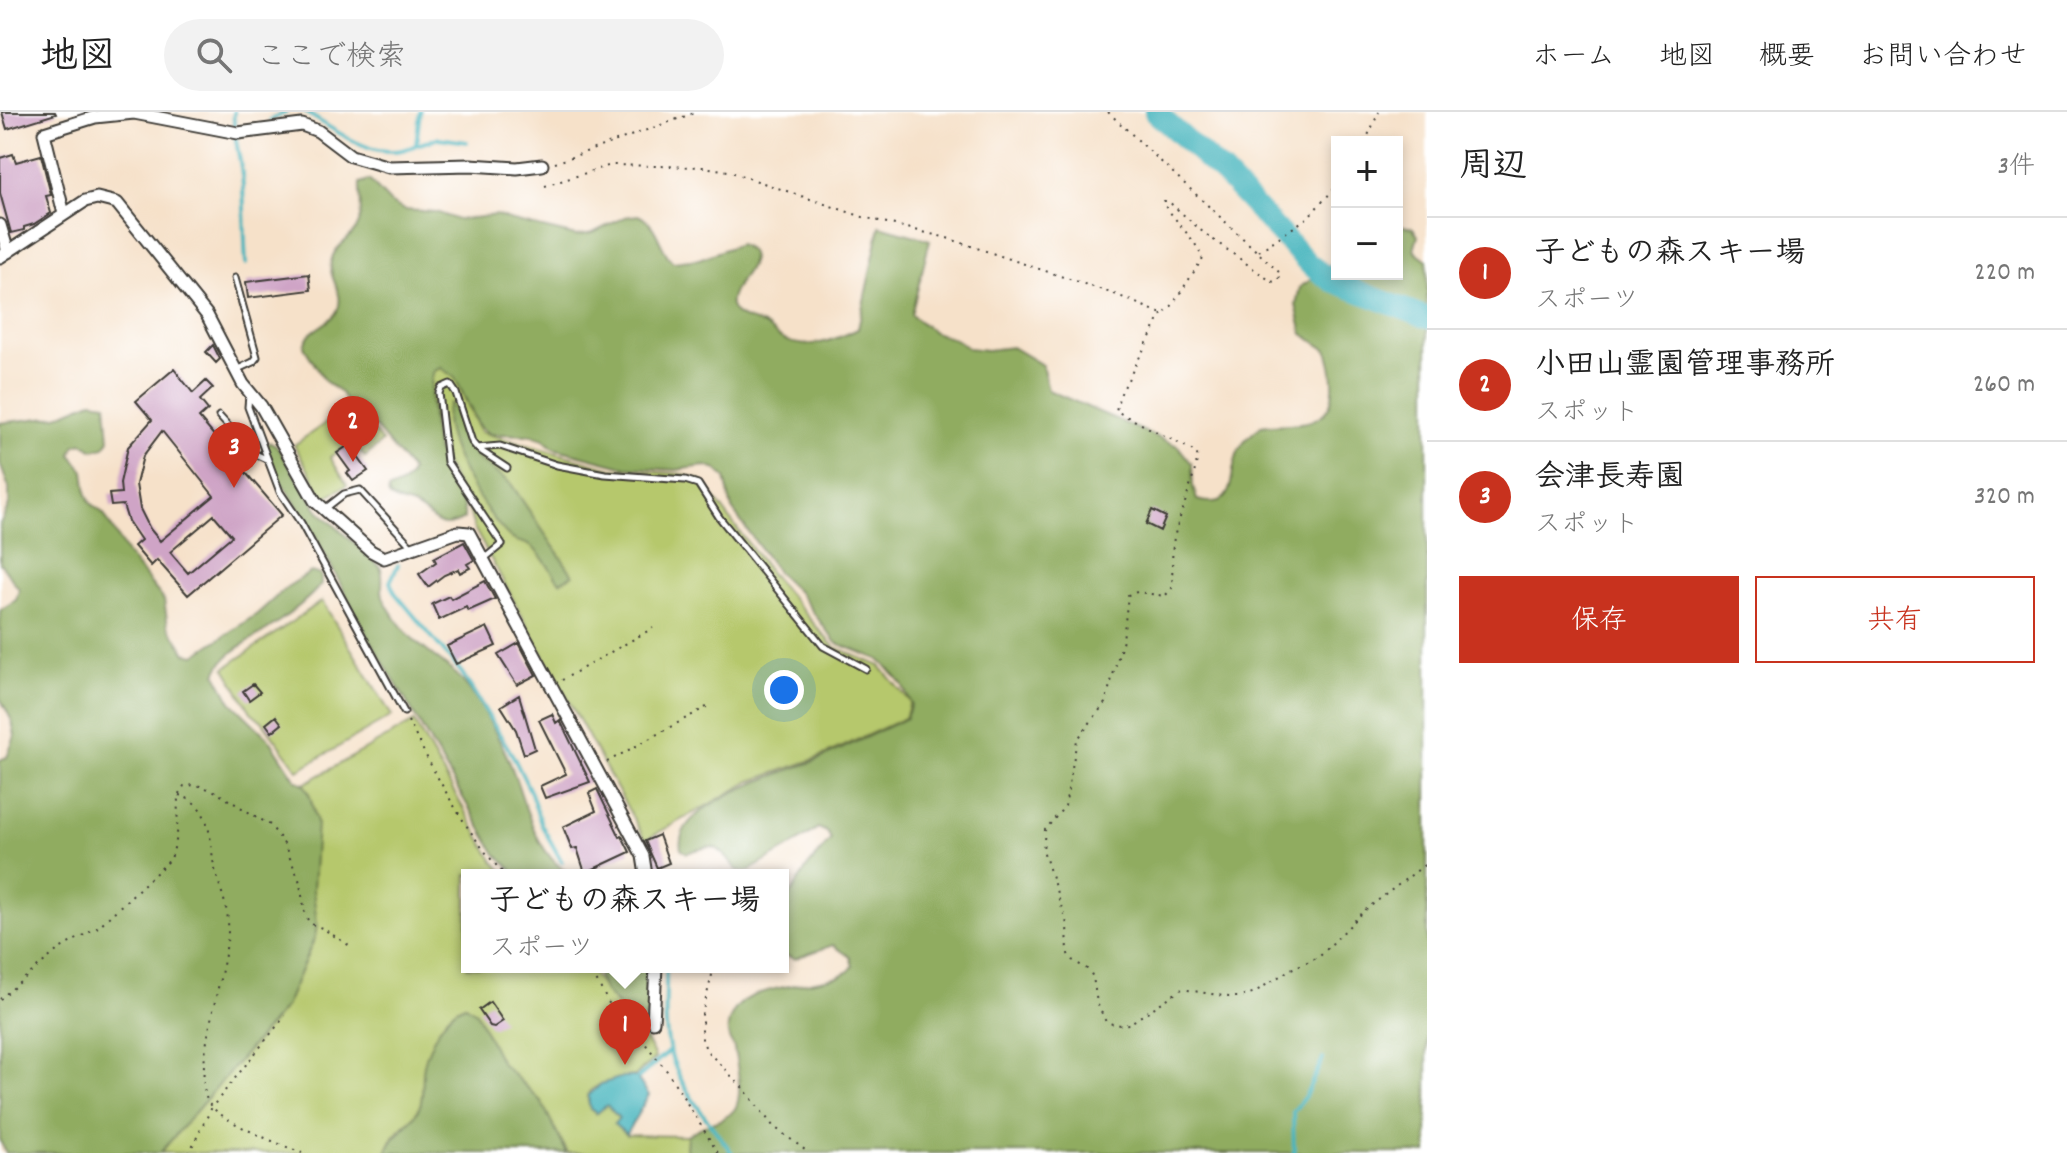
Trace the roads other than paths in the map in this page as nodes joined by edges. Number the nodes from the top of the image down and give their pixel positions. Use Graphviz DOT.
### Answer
graph roads {
  1 [pos="542,165"];
  2 [pos="64,214"];
  3 [pos="0,225"];
  4 [pos="4,254"];
  5 [pos="235,278"];
  6 [pos="237,370"];
  7 [pos="249,393"];
  8 [pos="219,416"];
  9 [pos="477,448"];
  10 [pos="267,460"];
  11 [pos="507,468"];
  12 [pos="324,509"];
  13 [pos="414,549"];
  14 [pos="484,559"];
  15 [pos="866,669"];
  16 [pos="404,712"];
  17 [pos="645,869"];
  18 [pos="656,973"];
  19 [pos="653,1022"];
  1 -- 2 [label="street"];
  2 -- 4 [label="street"];
  2 -- 6 [label="street"];
  3 -- 4 [label="street"];
  5 -- 6 [label="lane"];
  6 -- 7 [label="street"];
  7 -- 10 [label="lane"];
  7 -- 12 [label="street"];
  8 -- 10 [label="lane"];
  9 -- 11 [label="lane"];
  9 -- 14 [label="lane"];
  9 -- 15 [label="lane"];
  10 -- 16 [label="lane"];
  12 -- 13 [label="street"];
  12 -- 13 [label="lane"];
  13 -- 14 [label="street"];
  14 -- 17 [label="street"];
  18 -- 19 [label="street"];
}
